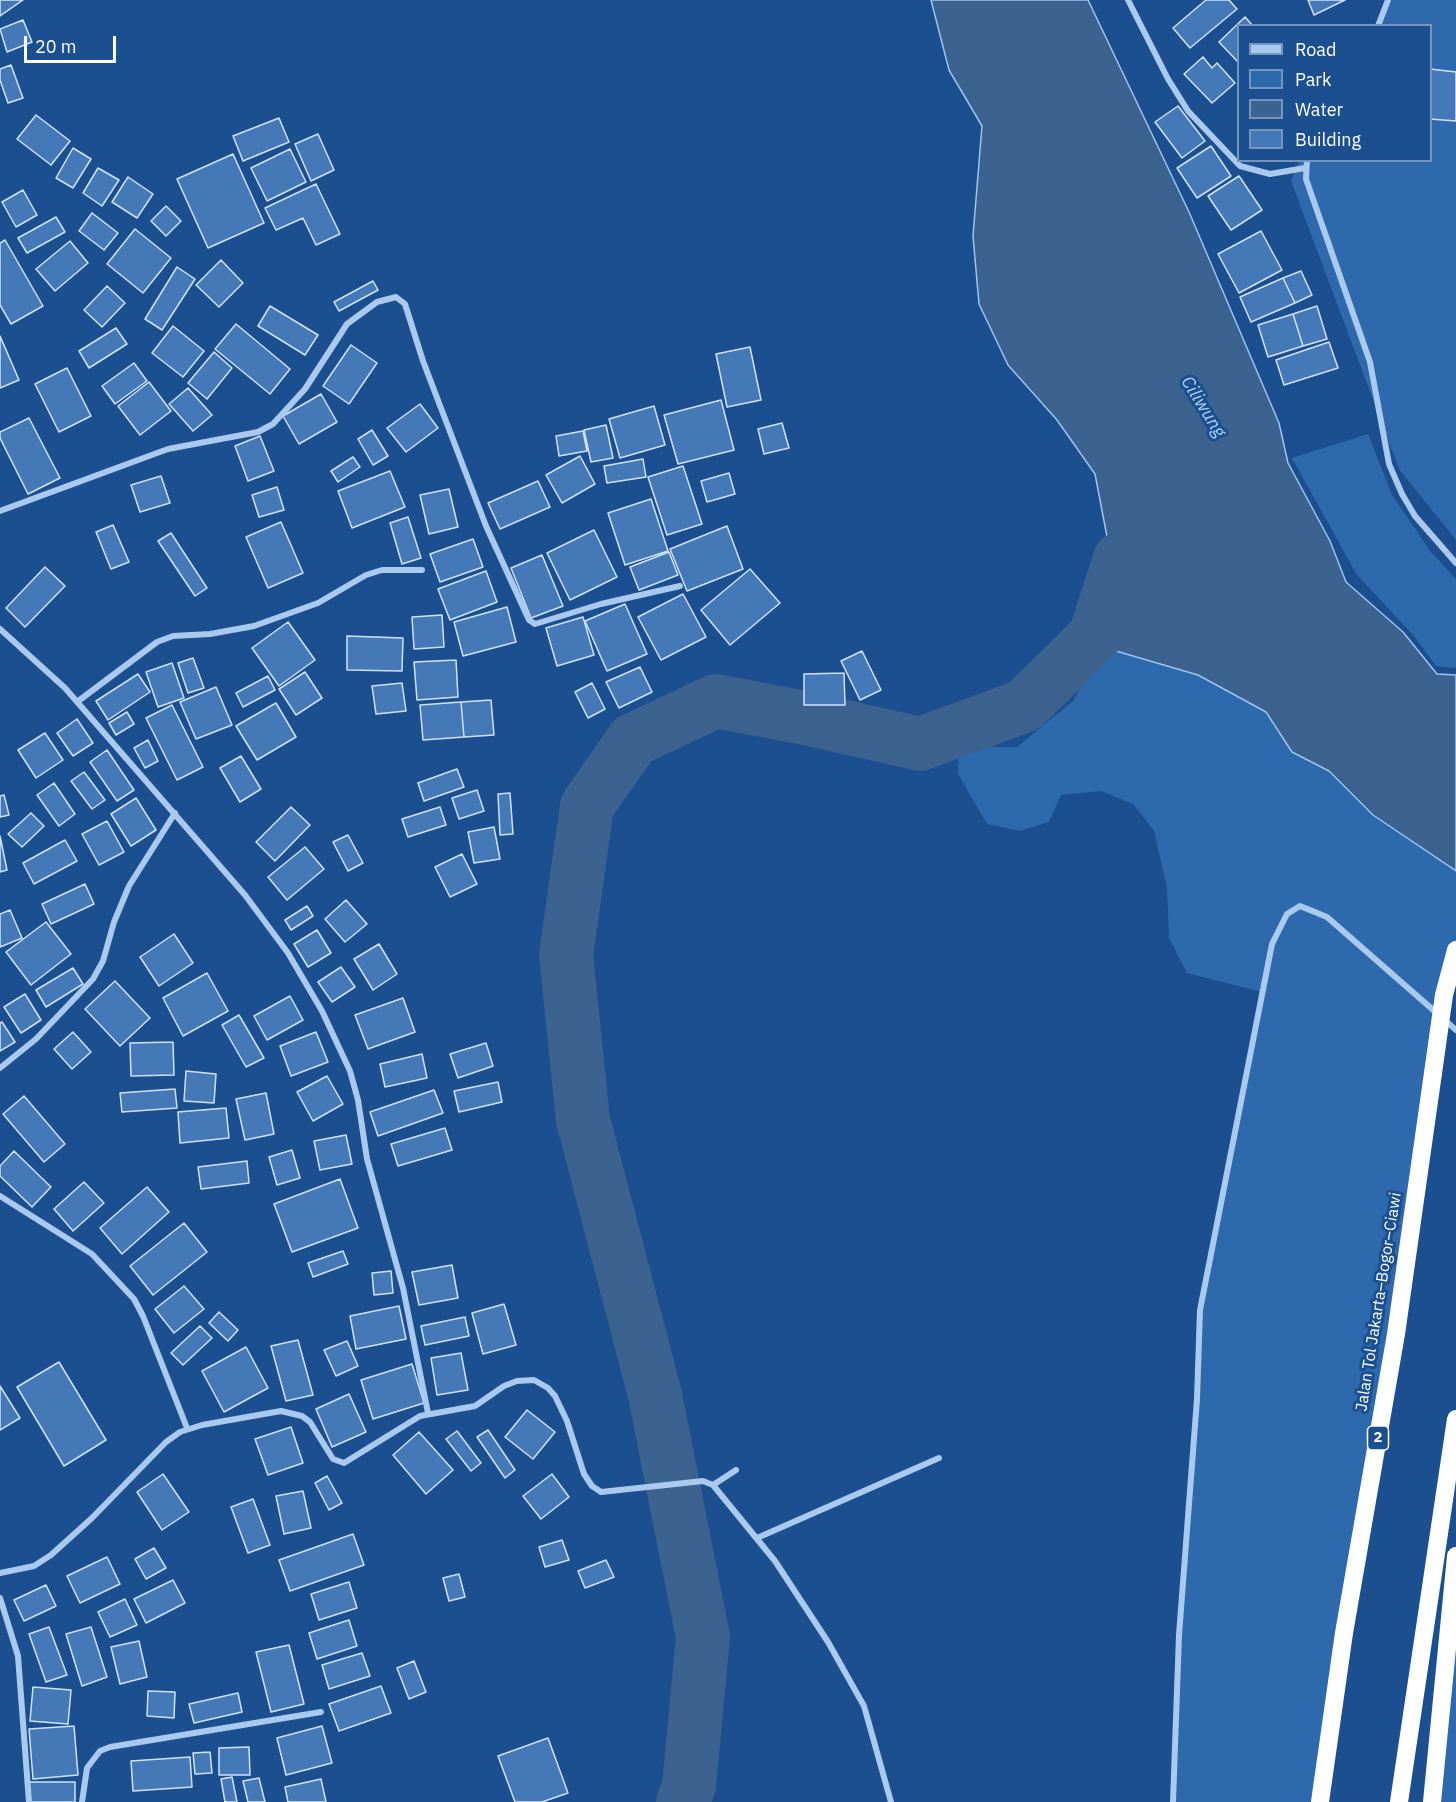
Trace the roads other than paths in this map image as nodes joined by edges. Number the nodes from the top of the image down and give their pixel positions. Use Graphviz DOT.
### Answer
graph roads {
  1 [pos="1128,0"];
  2 [pos="1388,0"];
  3 [pos="1379,24"];
  4 [pos="1306,164"];
  5 [pos="0,511"];
  6 [pos="1456,563"];
  7 [pos="422,570"];
  8 [pos="680,586"];
  9 [pos="0,629"];
  10 [pos="77,702"];
  11 [pos="176,813"];
  12 [pos="1456,950"];
  13 [pos="1456,1030"];
  14 [pos="0,1068"];
  15 [pos="0,1197"];
  16 [pos="428,1413"];
  17 [pos="1456,1419"];
  18 [pos="187,1428"];
  19 [pos="939,1458"];
  20 [pos="736,1470"];
  21 [pos="713,1485"];
  22 [pos="757,1538"];
  23 [pos="1456,1556"];
  24 [pos="0,1573"];
  25 [pos="0,1598"];
  26 [pos="321,1712"];
  27 [pos="29,1802"];
  28 [pos="82,1802"];
  29 [pos="891,1802"];
  30 [pos="1173,1802"];
  31 [pos="1320,1802"];
  32 [pos="1399,1802"];
  33 [pos="1432,1802"];
  1 -- 4 [label="street"];
  2 -- 3 [label="street"];
  4 -- 6 [label="street"];
  5 -- 8 [label="street"];
  7 -- 10 [label="street"];
  9 -- 10 [label="street"];
  10 -- 11 [label="street"];
  11 -- 14 [label="street"];
  11 -- 16 [label="street"];
  12 -- 31 [label="highway, Jalan Tol Jakarta–Bogor–Ciawi / 2, bridge"];
  13 -- 30 [label="street"];
  15 -- 18 [label="street"];
  16 -- 18 [label="street"];
  16 -- 21 [label="street"];
  17 -- 32 [label="highway"];
  18 -- 24 [label="street"];
  19 -- 22 [label="street"];
  20 -- 21 [label="street"];
  21 -- 22 [label="street"];
  22 -- 29 [label="street"];
  23 -- 33 [label="highway"];
  25 -- 27 [label="street"];
  26 -- 28 [label="street"];
}
